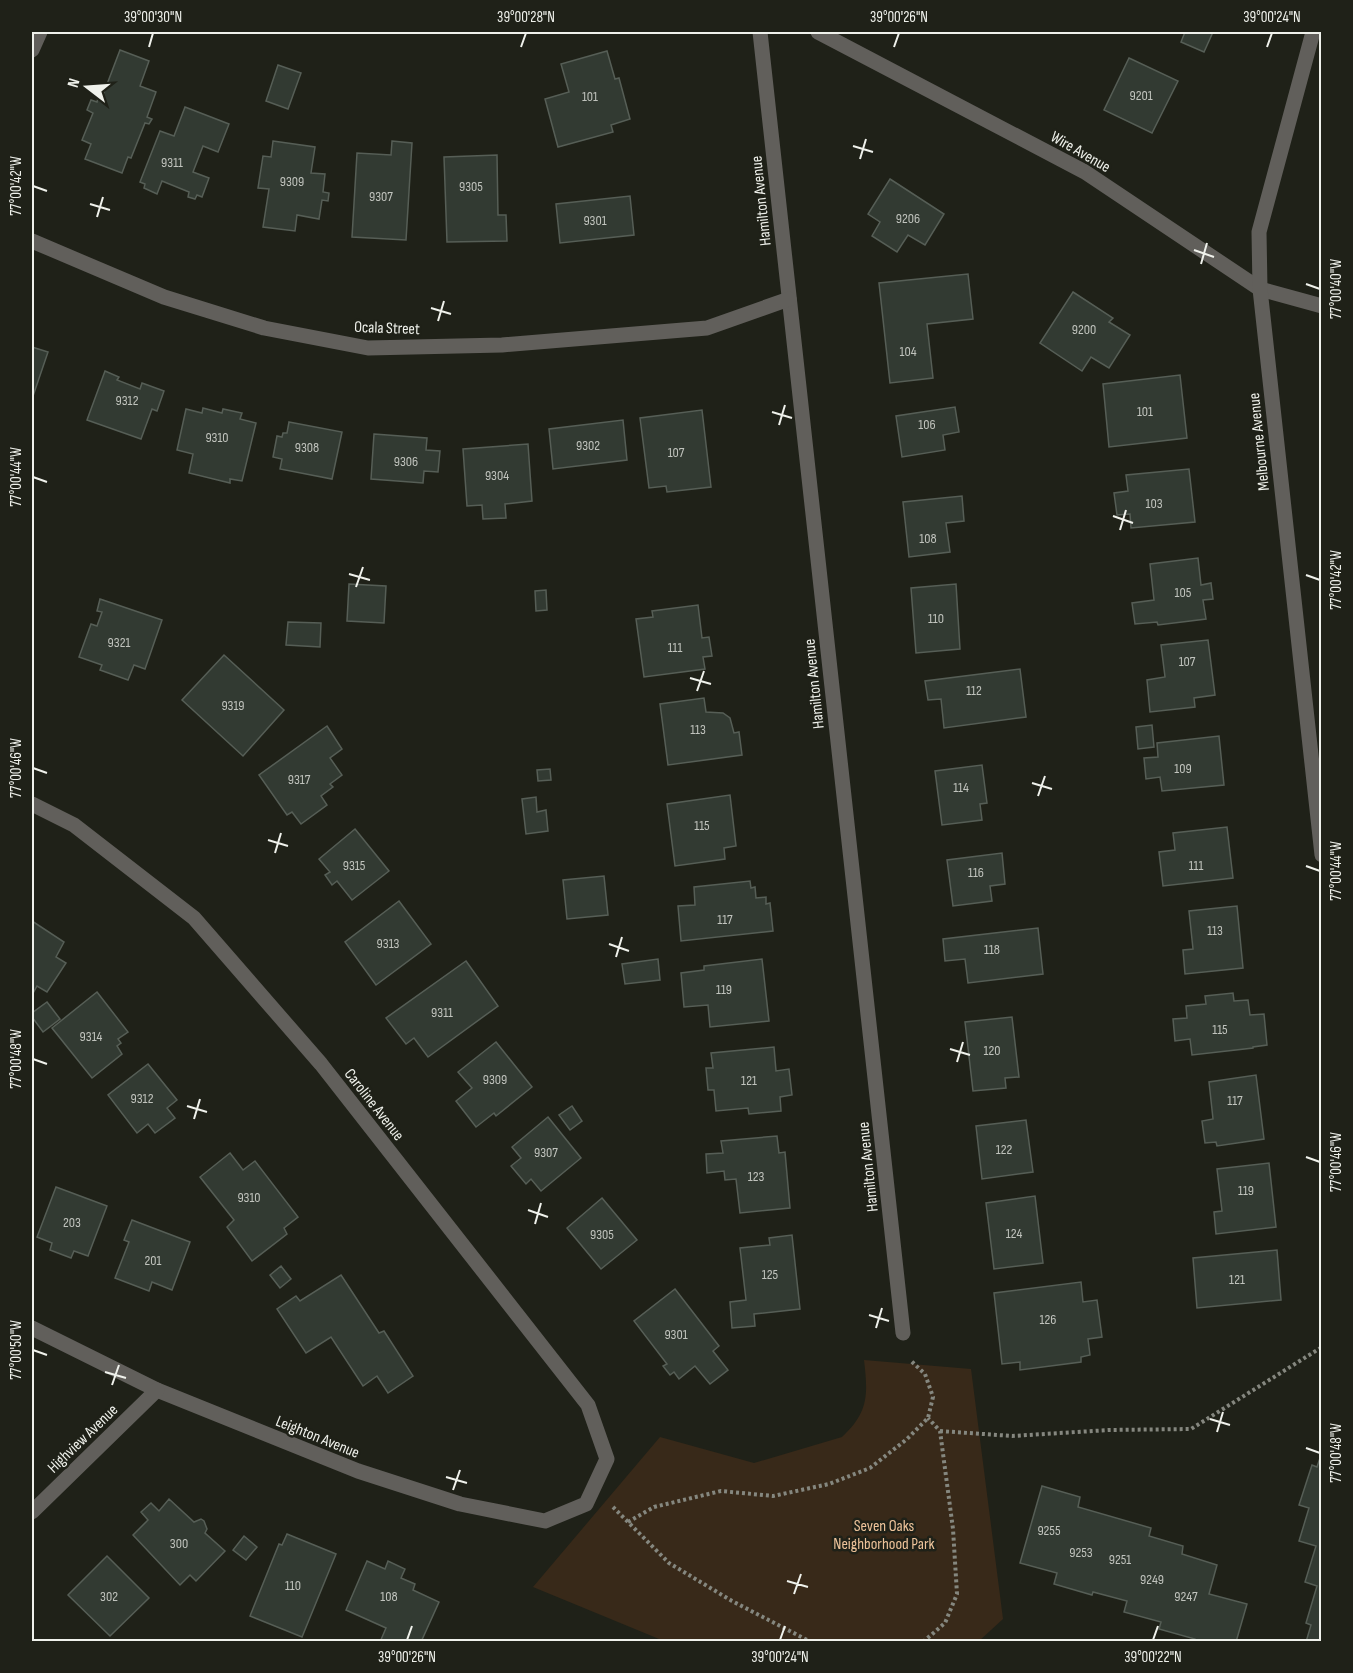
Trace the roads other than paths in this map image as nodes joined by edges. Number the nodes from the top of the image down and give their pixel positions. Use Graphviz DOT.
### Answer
graph roads {
  1 [pos="40,32"];
  2 [pos="760,32"];
  3 [pos="818,32"];
  4 [pos="1313,32"];
  5 [pos="32,50"];
  6 [pos="32,241"];
  7 [pos="1260,289"];
  8 [pos="789,299"];
  9 [pos="1322,306"];
  10 [pos="32,804"];
  11 [pos="1322,855"];
  12 [pos="32,1328"];
  13 [pos="903,1333"];
  14 [pos="157,1390"];
  15 [pos="594,1488"];
  16 [pos="32,1512"];
  1 -- 5 [label="street"];
  2 -- 8 [label="street, Hamilton Avenue"];
  3 -- 7 [label="street, Wire Avenue"];
  4 -- 7 [label="street, Melbourne Avenue"];
  6 -- 8 [label="street, Ocala Street"];
  7 -- 9 [label="street, Wire Avenue"];
  7 -- 11 [label="street, Melbourne Avenue"];
  8 -- 13 [label="street, Hamilton Avenue"];
  10 -- 15 [label="street, Caroline Avenue"];
  12 -- 14 [label="street, Leighton Avenue"];
  14 -- 15 [label="street, Leighton Avenue"];
  14 -- 16 [label="street, Highview Avenue"];
}
